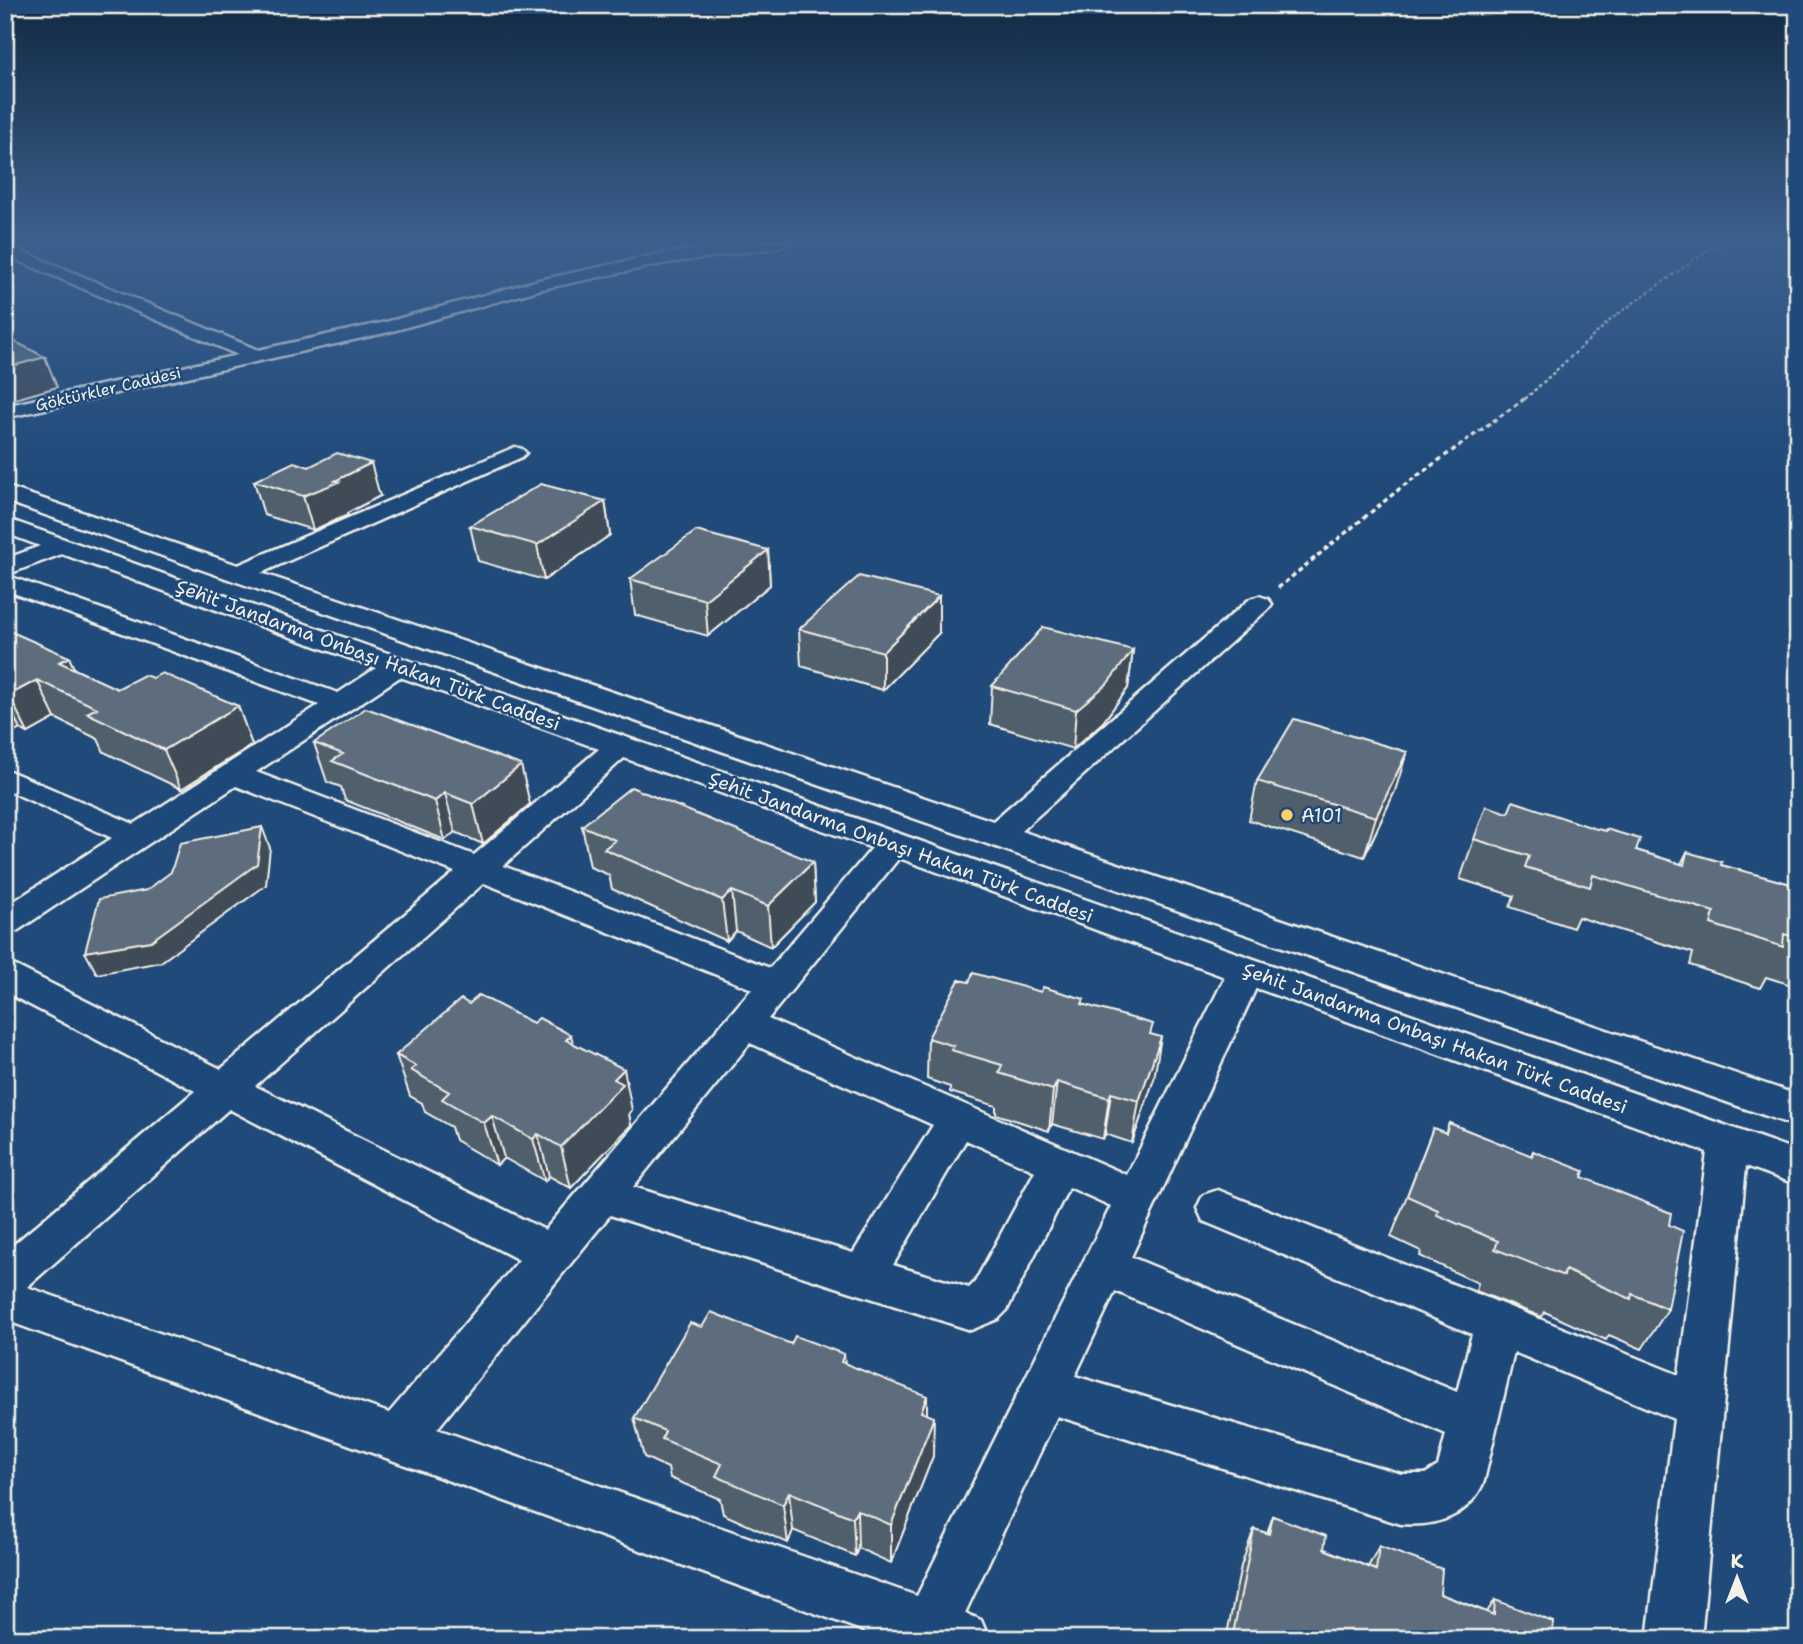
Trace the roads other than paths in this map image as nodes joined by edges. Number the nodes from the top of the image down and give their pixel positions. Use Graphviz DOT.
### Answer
graph roads {
  1 [pos="166,319"];
  2 [pos="419,319"];
  3 [pos="256,356"];
  4 [pos="190,370"];
  5 [pos="5,412"];
  6 [pos="5,419"];
  7 [pos="516,453"];
  8 [pos="5,492"];
  9 [pos="5,525"];
  10 [pos="62,545"];
  11 [pos="5,568"];
  12 [pos="239,573"];
  13 [pos="5,582"];
  14 [pos="1259,604"];
  15 [pos="398,666"];
  16 [pos="341,703"];
  17 [pos="621,746"];
  18 [pos="233,774"];
  19 [pos="5,778"];
  20 [pos="997,835"];
  21 [pos="137,837"];
  22 [pos="893,844"];
  23 [pos="480,868"];
  24 [pos="5,923"];
  25 [pos="1246,971"];
  26 [pos="5,976"];
  27 [pos="776,984"];
  28 [pos="743,1024"];
  29 [pos="225,1088"];
  30 [pos="1798,1111"];
  31 [pos="958,1119"];
  32 [pos="1728,1143"];
  33 [pos="1060,1164"];
  34 [pos="1798,1168"];
  35 [pos="601,1195"];
  36 [pos="1137,1198"];
  37 [pos="1217,1208"];
  38 [pos="551,1255"];
  39 [pos="1104,1266"];
  40 [pos="862,1277"];
  41 [pos="5,1279"];
  42 [pos="5,1300"];
  43 [pos="1498,1324"];
  44 [pos="1045,1391"];
  45 [pos="1699,1406"];
  46 [pos="1474,1422"];
  47 [pos="398,1438"];
  48 [pos="939,1635"];
  49 [pos="1674,1639"];
  1 -- 3 [label="street"];
  2 -- 3 [label="street"];
  3 -- 4 [label="street"];
  4 -- 5 [label="street, Göktürkler Caddesi"];
  4 -- 6 [label="street, Göktürkler Caddesi"];
  7 -- 12 [label="street"];
  8 -- 12 [label="street, Şehit Jandarma Onbaşı Hakan Türk Caddesi"];
  9 -- 10 [label="street, Şehit Jandarma Onbaşı Hakan Türk Caddesi"];
  10 -- 11 [label="street"];
  10 -- 15 [label="street, Şehit Jandarma Onbaşı Hakan Türk Caddesi"];
  12 -- 20 [label="street, Şehit Jandarma Onbaşı Hakan Türk Caddesi"];
  13 -- 16 [label="street"];
  14 -- 20 [label="street"];
  15 -- 16 [label="street"];
  15 -- 17 [label="street, Şehit Jandarma Onbaşı Hakan Türk Caddesi"];
  16 -- 18 [label="street"];
  17 -- 22 [label="street, Şehit Jandarma Onbaşı Hakan Türk Caddesi"];
  17 -- 23 [label="street"];
  18 -- 21 [label="street"];
  18 -- 23 [label="street"];
  19 -- 21 [label="street"];
  20 -- 30 [label="street, Şehit Jandarma Onbaşı Hakan Türk Caddesi"];
  21 -- 24 [label="street"];
  22 -- 25 [label="street, Şehit Jandarma Onbaşı Hakan Türk Caddesi"];
  22 -- 27 [label="street"];
  23 -- 27 [label="street"];
  23 -- 29 [label="street"];
  25 -- 32 [label="street, Şehit Jandarma Onbaşı Hakan Türk Caddesi"];
  25 -- 36 [label="street"];
  26 -- 29 [label="street"];
  27 -- 28 [label="street"];
  28 -- 31 [label="street"];
  28 -- 35 [label="street"];
  29 -- 38 [label="street"];
  29 -- 41 [label="street"];
  31 -- 33 [label="street"];
  31 -- 40 [label="street"];
  32 -- 34 [label="street, Şehit Jandarma Onbaşı Hakan Türk Caddesi"];
  32 -- 45 [label="street"];
  33 -- 36 [label="street"];
  33 -- 40 [label="street"];
  35 -- 38 [label="street"];
  35 -- 40 [label="street"];
  36 -- 39 [label="street"];
  37 -- 43 [label="street"];
  38 -- 47 [label="street"];
  39 -- 44 [label="street"];
  39 -- 46 [label="street"];
  42 -- 47 [label="street"];
  43 -- 45 [label="street"];
  43 -- 46 [label="street"];
  44 -- 46 [label="street"];
  44 -- 48 [label="street"];
  45 -- 49 [label="street"];
  47 -- 48 [label="street"];
}
